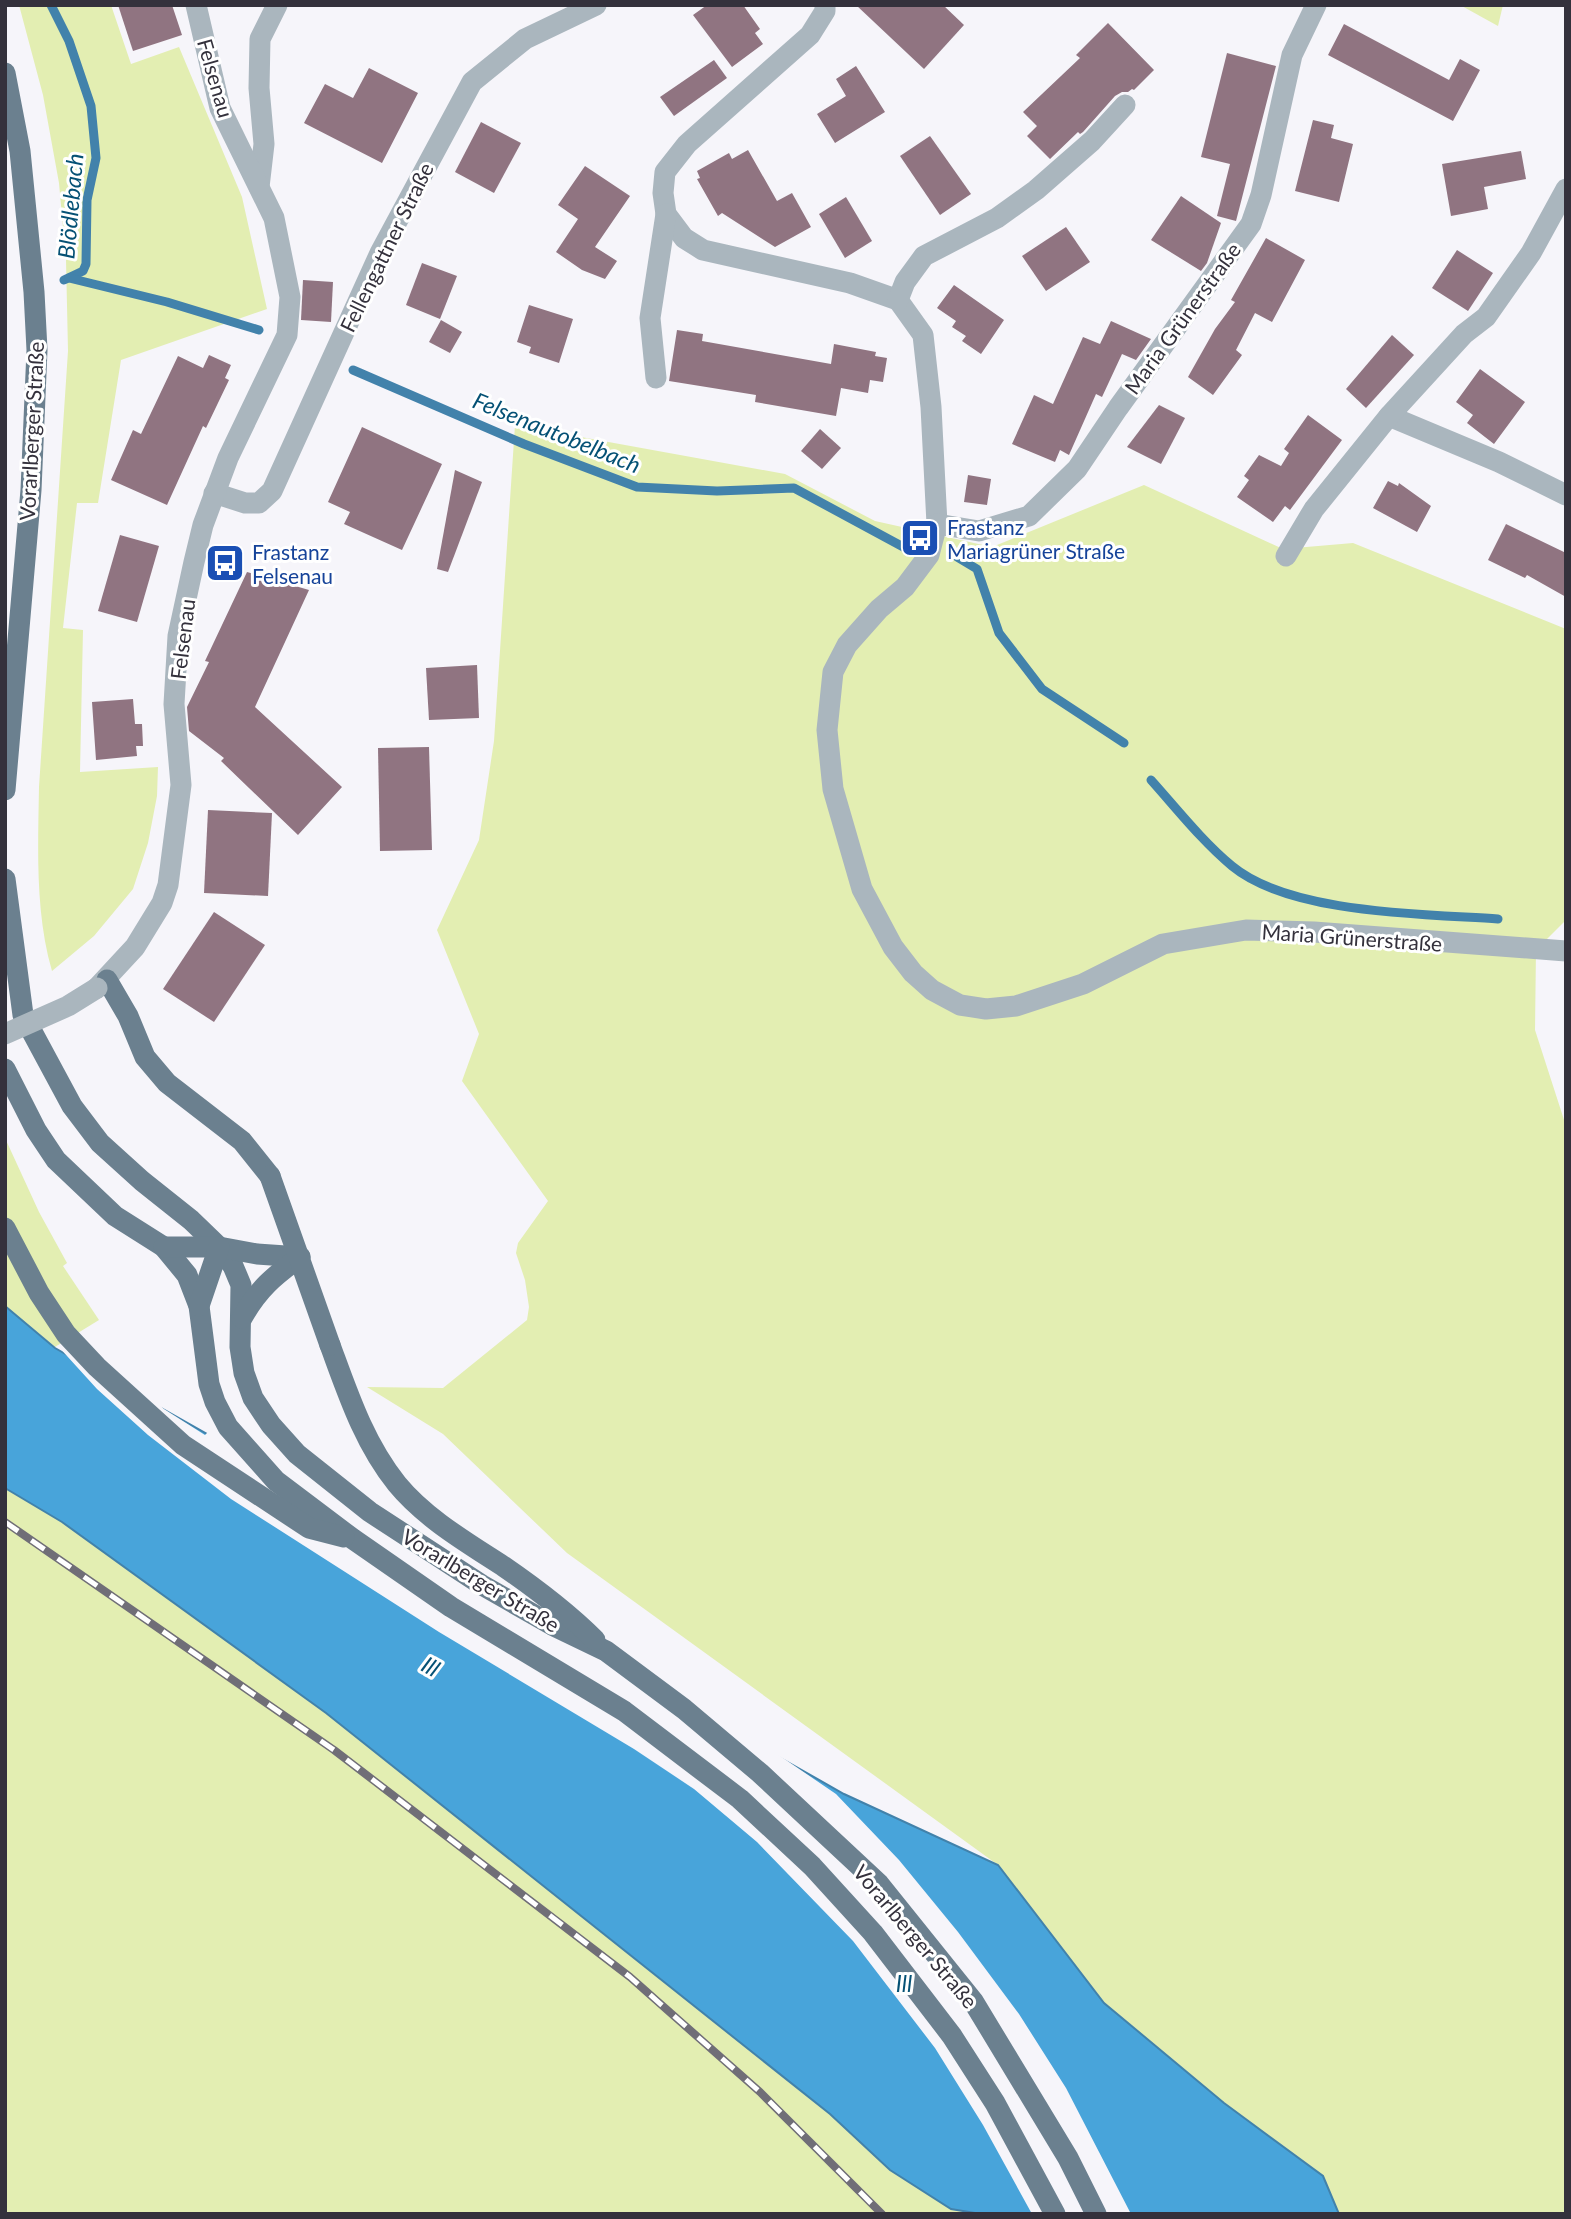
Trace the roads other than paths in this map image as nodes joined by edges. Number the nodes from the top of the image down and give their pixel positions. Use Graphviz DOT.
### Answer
graph roads {
  1 [pos="196,5"];
  2 [pos="277,5"];
  3 [pos="596,5"];
  4 [pos="825,5"];
  5 [pos="1316,5"];
  6 [pos="5,73"];
  7 [pos="1125,105"];
  8 [pos="260,187"];
  9 [pos="1566,189"];
  10 [pos="666,214"];
  11 [pos="898,300"];
  12 [pos="656,378"];
  13 [pos="1389,416"];
  14 [pos="214,493"];
  15 [pos="1566,495"];
  16 [pos="937,524"];
  17 [pos="1286,556"];
  18 [pos="5,790"];
  19 [pos="5,879"];
  20 [pos="1566,951"];
  21 [pos="102,984"];
  22 [pos="5,1034"];
  23 [pos="5,1069"];
  24 [pos="5,1228"];
  25 [pos="219,1247"];
  26 [pos="164,1248"];
  27 [pos="199,1306"];
  28 [pos="239,1324"];
  29 [pos="353,1539"];
  30 [pos="606,1651"];
  31 [pos="1055,2214"];
  32 [pos="1096,2214"];
  1 -- 8 [label="street, Felsenau"];
  2 -- 8 [label="street, Felsenau"];
  3 -- 14 [label="street, Fellengattner Straße"];
  4 -- 10 [label="street"];
  5 -- 16 [label="street, Maria Grünerstraße"];
  6 -- 18 [label="main road, Vorarlberger Straße"];
  7 -- 11 [label="street"];
  8 -- 14 [label="street, Felsenau"];
  9 -- 13 [label="street"];
  10 -- 11 [label="street"];
  10 -- 12 [label="street"];
  11 -- 16 [label="street, Maria Grünerstraße"];
  13 -- 15 [label="street"];
  13 -- 17 [label="street"];
  14 -- 21 [label="street, Felsenau"];
  16 -- 20 [label="street, Maria Grünerstraße"];
  19 -- 25 [label="main road, Vorarlberger Straße"];
  21 -- 22 [label="street, Felsenau, bridge"];
  21 -- 30 [label="main road, bridge"];
  23 -- 26 [label="main road, Vorarlberger Straße"];
  24 -- 29 [label="main road"];
  25 -- 26 [label="main road"];
  25 -- 27 [label="main road"];
  25 -- 28 [label="main road, Vorarlberger Straße"];
  25 -- 28 [label="main road"];
  26 -- 27 [label="main road, Vorarlberger Straße"];
  27 -- 29 [label="main road, Vorarlberger Straße"];
  28 -- 30 [label="main road, Vorarlberger Straße"];
  29 -- 31 [label="main road, Vorarlberger Straße"];
  30 -- 32 [label="main road, Vorarlberger Straße"];
}
